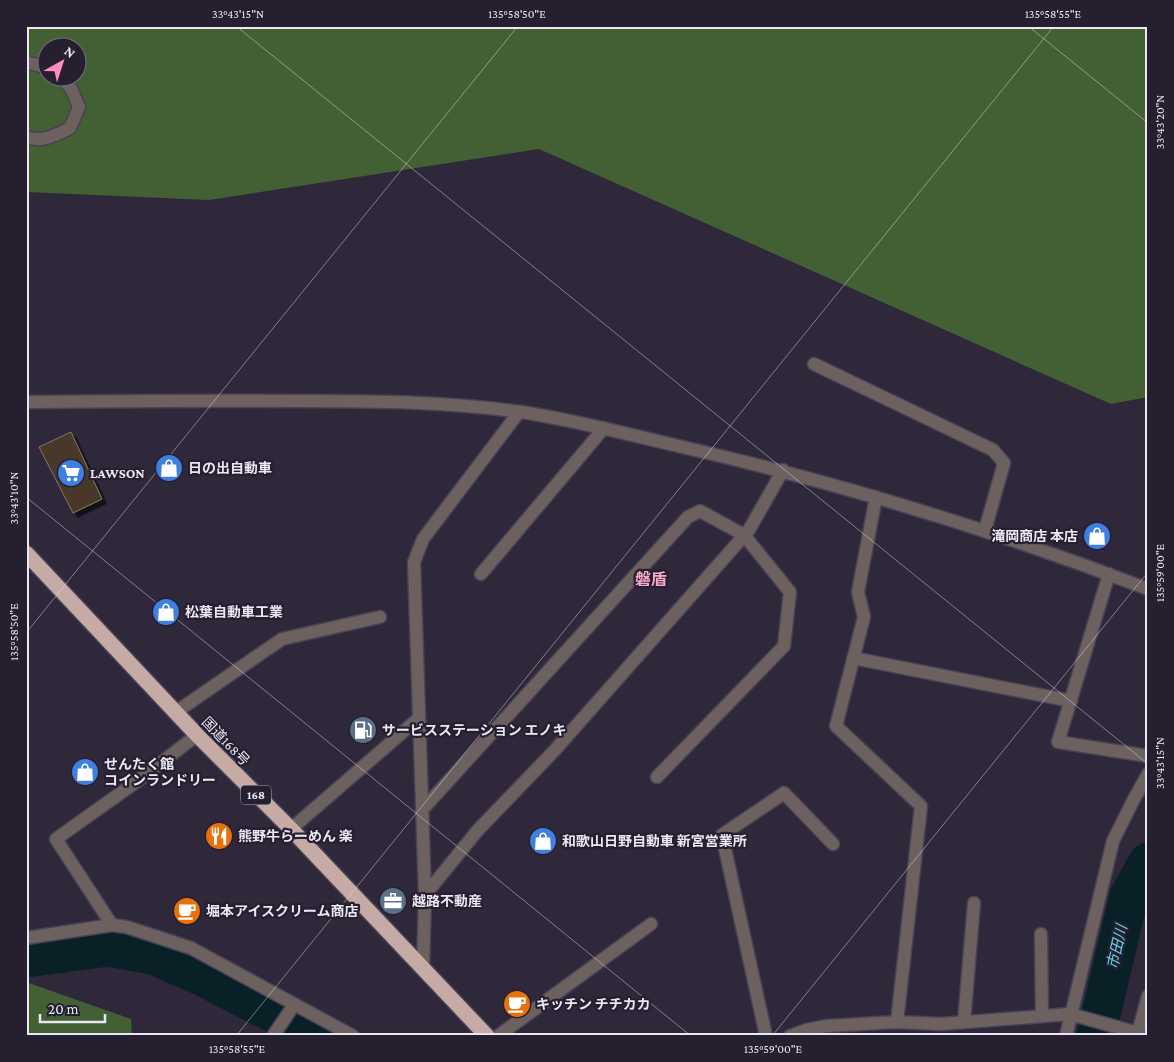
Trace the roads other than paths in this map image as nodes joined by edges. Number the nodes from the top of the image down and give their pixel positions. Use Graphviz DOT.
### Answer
graph roads {
  1 [pos="71,88"];
  2 [pos="26,137"];
  3 [pos="814,364"];
  4 [pos="26,402"];
  5 [pos="519,412"];
  6 [pos="604,428"];
  7 [pos="783,470"];
  8 [pos="876,497"];
  9 [pos="985,530"];
  10 [pos="744,536"];
  11 [pos="26,553"];
  12 [pos="481,574"];
  13 [pos="1109,574"];
  14 [pos="1148,589"];
  15 [pos="380,617"];
  16 [pos="853,658"];
  17 [pos="1070,701"];
  18 [pos="176,712"];
  19 [pos="419,718"];
  20 [pos="197,735"];
  21 [pos="1148,756"];
  22 [pos="1148,774"];
  23 [pos="657,777"];
  24 [pos="422,810"];
  25 [pos="291,829"];
  26 [pos="834,844"];
  27 [pos="425,895"];
  28 [pos="974,903"];
  29 [pos="651,924"];
  30 [pos="112,925"];
  31 [pos="1042,934"];
  32 [pos="26,938"];
  33 [pos="423,969"];
  34 [pos="1148,996"];
  35 [pos="294,1005"];
  36 [pos="1070,1014"];
  37 [pos="1042,1016"];
  38 [pos="897,1022"];
  39 [pos="964,1022"];
  40 [pos="1134,1033"];
  41 [pos="273,1036"];
  42 [pos="352,1036"];
  43 [pos="487,1036"];
  44 [pos="498,1036"];
  45 [pos="766,1036"];
  46 [pos="790,1036"];
  47 [pos="1066,1036"];
  1 -- 2 [label="street"];
  3 -- 9 [label="street"];
  4 -- 5 [label="street"];
  5 -- 6 [label="street"];
  5 -- 19 [label="street"];
  6 -- 7 [label="street"];
  6 -- 12 [label="street"];
  7 -- 8 [label="street"];
  7 -- 10 [label="street"];
  8 -- 9 [label="street"];
  8 -- 16 [label="street"];
  9 -- 13 [label="street"];
  10 -- 23 [label="street"];
  10 -- 24 [label="street"];
  10 -- 27 [label="street"];
  11 -- 18 [label="highway, 国道168号 / 168"];
  13 -- 14 [label="street"];
  13 -- 17 [label="street"];
  15 -- 18 [label="street"];
  16 -- 17 [label="street"];
  16 -- 38 [label="street"];
  17 -- 21 [label="street"];
  18 -- 20 [label="highway, 国道168号 / 168"];
  19 -- 24 [label="street"];
  19 -- 25 [label="street"];
  20 -- 25 [label="highway, 国道168号 / 168"];
  20 -- 30 [label="street"];
  22 -- 36 [label="street"];
  24 -- 27 [label="street"];
  25 -- 33 [label="highway, 国道168号 / 168"];
  26 -- 45 [label="street"];
  27 -- 33 [label="street"];
  28 -- 39 [label="street"];
  29 -- 44 [label="street"];
  30 -- 32 [label="street"];
  30 -- 35 [label="street"];
  31 -- 37 [label="street"];
  33 -- 43 [label="highway, 国道168号 / 168"];
  34 -- 40 [label="street"];
  35 -- 41 [label="street"];
  35 -- 42 [label="street"];
  36 -- 37 [label="street"];
  36 -- 40 [label="street"];
  36 -- 47 [label="street"];
  37 -- 39 [label="street"];
  38 -- 39 [label="street"];
  38 -- 46 [label="street"];
}
